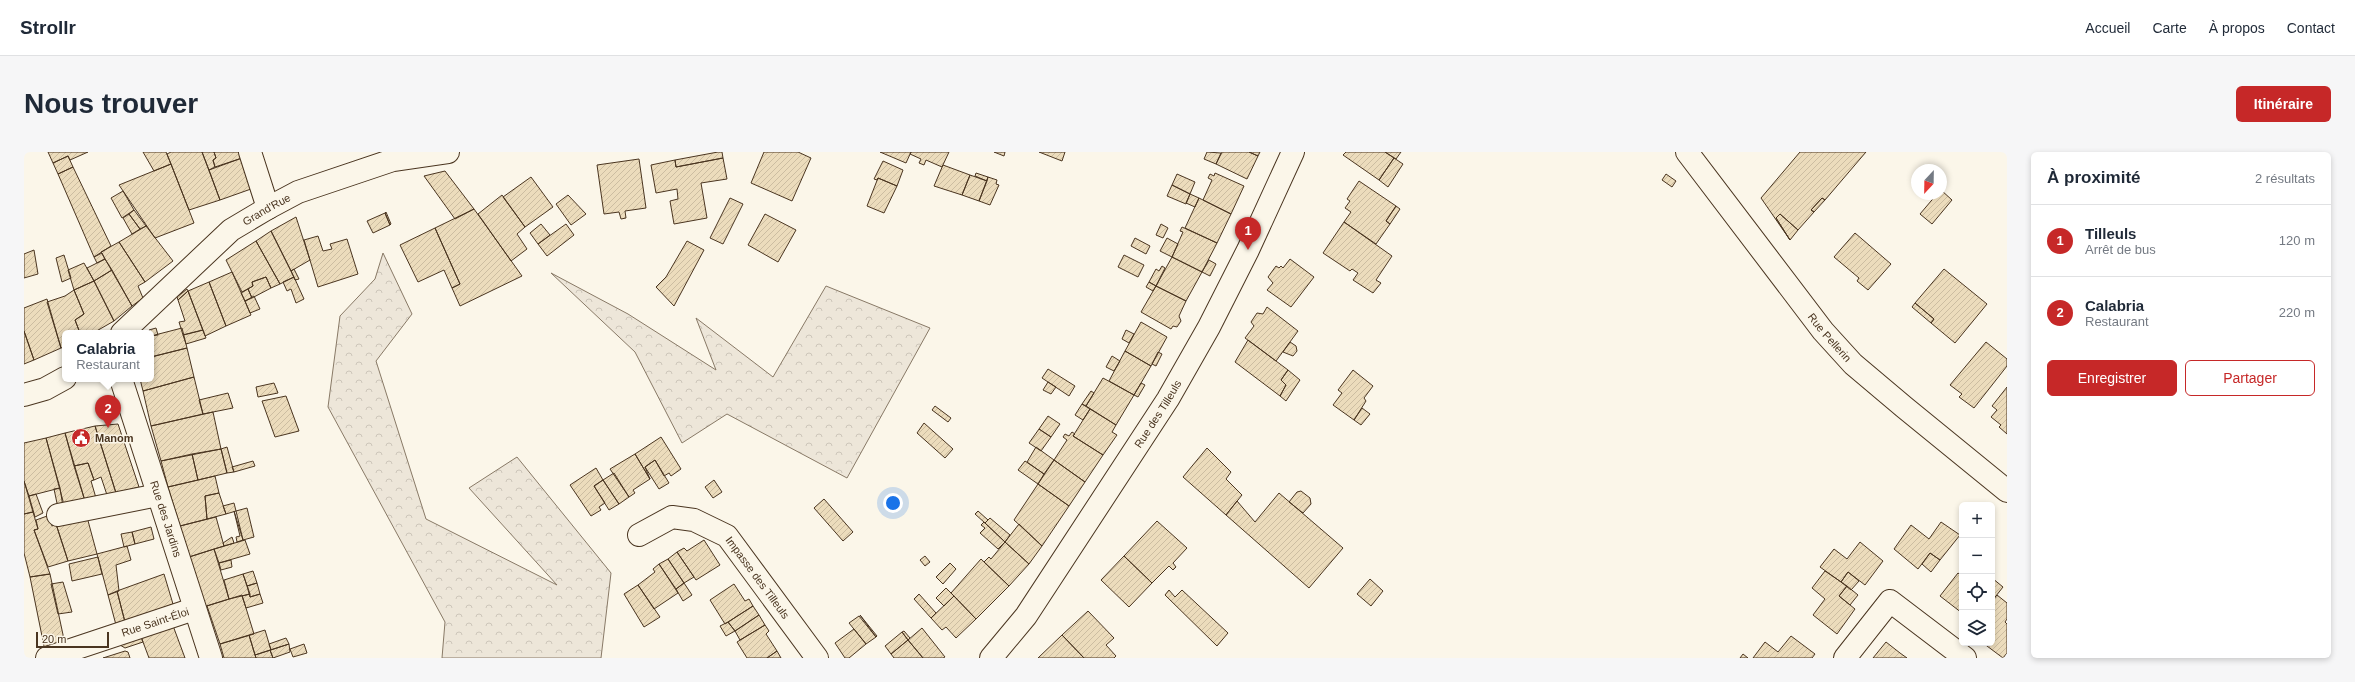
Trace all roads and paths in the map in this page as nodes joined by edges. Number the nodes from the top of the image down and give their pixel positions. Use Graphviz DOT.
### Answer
graph roads {
  1 [pos="250,152"];
  2 [pos="448,152"];
  3 [pos="1293,152"];
  4 [pos="1687,152"];
  5 [pos="268,208"];
  6 [pos="125,330"];
  7 [pos="62,380"];
  8 [pos="122,382"];
  9 [pos="24,394"];
  10 [pos="2007,491"];
  11 [pos="158,494"];
  12 [pos="58,515"];
  13 [pos="639,535"];
  14 [pos="194,609"];
  15 [pos="47,658"];
  16 [pos="211,658"];
  17 [pos="817,658"];
  18 [pos="991,658"];
  19 [pos="1846,658"];
  20 [pos="1965,658"];
  1 -- 5 [label="street"];
  2 -- 5 [label="street, Grand'Rue"];
  3 -- 18 [label="street, Rue des Tilleuls"];
  4 -- 10 [label="street, Rue Pellerin"];
  5 -- 6 [label="street, Grand'Rue"];
  7 -- 9 [label="street"];
  8 -- 11 [label="street, Rue des Jardins"];
  11 -- 12 [label="street"];
  11 -- 14 [label="street, Rue des Jardins"];
  13 -- 17 [label="street, Impasse des Tilleuls"];
  14 -- 15 [label="street, Rue Saint-Éloi"];
  14 -- 16 [label="street, Rue des Jardins"];
  19 -- 20 [label="street"];
}
